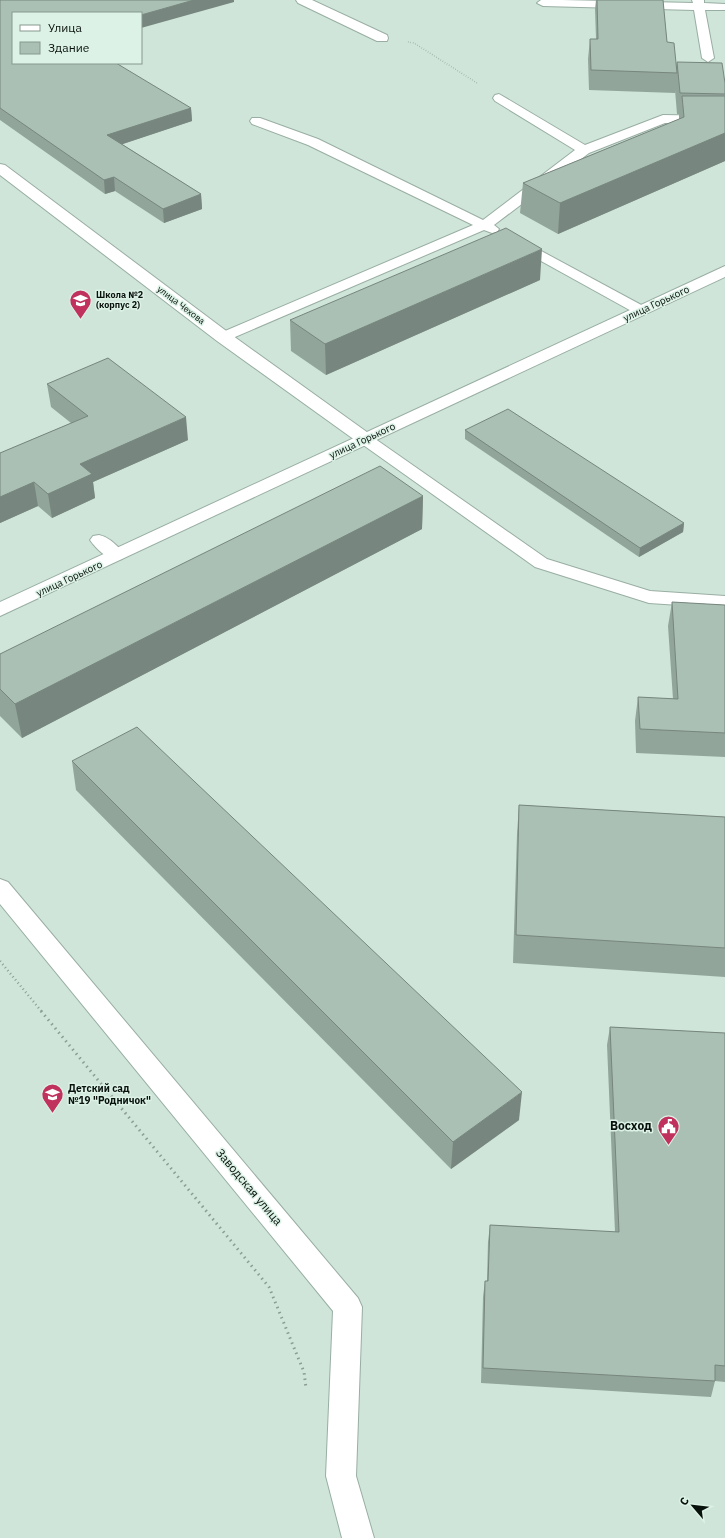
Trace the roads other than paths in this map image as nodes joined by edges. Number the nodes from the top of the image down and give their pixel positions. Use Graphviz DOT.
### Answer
graph roads {
  1 [pos="302,0"];
  2 [pos="543,3"];
  3 [pos="698,3"];
  4 [pos="725,7"];
  5 [pos="382,38"];
  6 [pos="708,58"];
  7 [pos="499,98"];
  8 [pos="725,120"];
  9 [pos="256,121"];
  10 [pos="584,150"];
  11 [pos="0,168"];
  12 [pos="485,225"];
  13 [pos="725,271"];
  14 [pos="640,310"];
  15 [pos="223,337"];
  16 [pos="365,439"];
  17 [pos="99,540"];
  18 [pos="116,555"];
  19 [pos="725,602"];
  20 [pos="0,610"];
  21 [pos="0,888"];
  22 [pos="358,1538"];
  1 -- 5 [label="street"];
  2 -- 3 [label="lane"];
  3 -- 4 [label="lane"];
  3 -- 6 [label="lane"];
  7 -- 10 [label="lane"];
  8 -- 10 [label="lane"];
  9 -- 12 [label="lane"];
  10 -- 12 [label="lane"];
  11 -- 15 [label="street, улица Чехова"];
  12 -- 14 [label="lane"];
  12 -- 15 [label="lane"];
  13 -- 14 [label="street, улица Горького"];
  14 -- 16 [label="street, улица Горького"];
  15 -- 16 [label="street, улица Чехова"];
  16 -- 18 [label="street, улица Горького"];
  16 -- 19 [label="lane"];
  17 -- 18 [label="lane"];
  18 -- 20 [label="street, улица Горького"];
  21 -- 22 [label="street, Заводская улица"];
}
